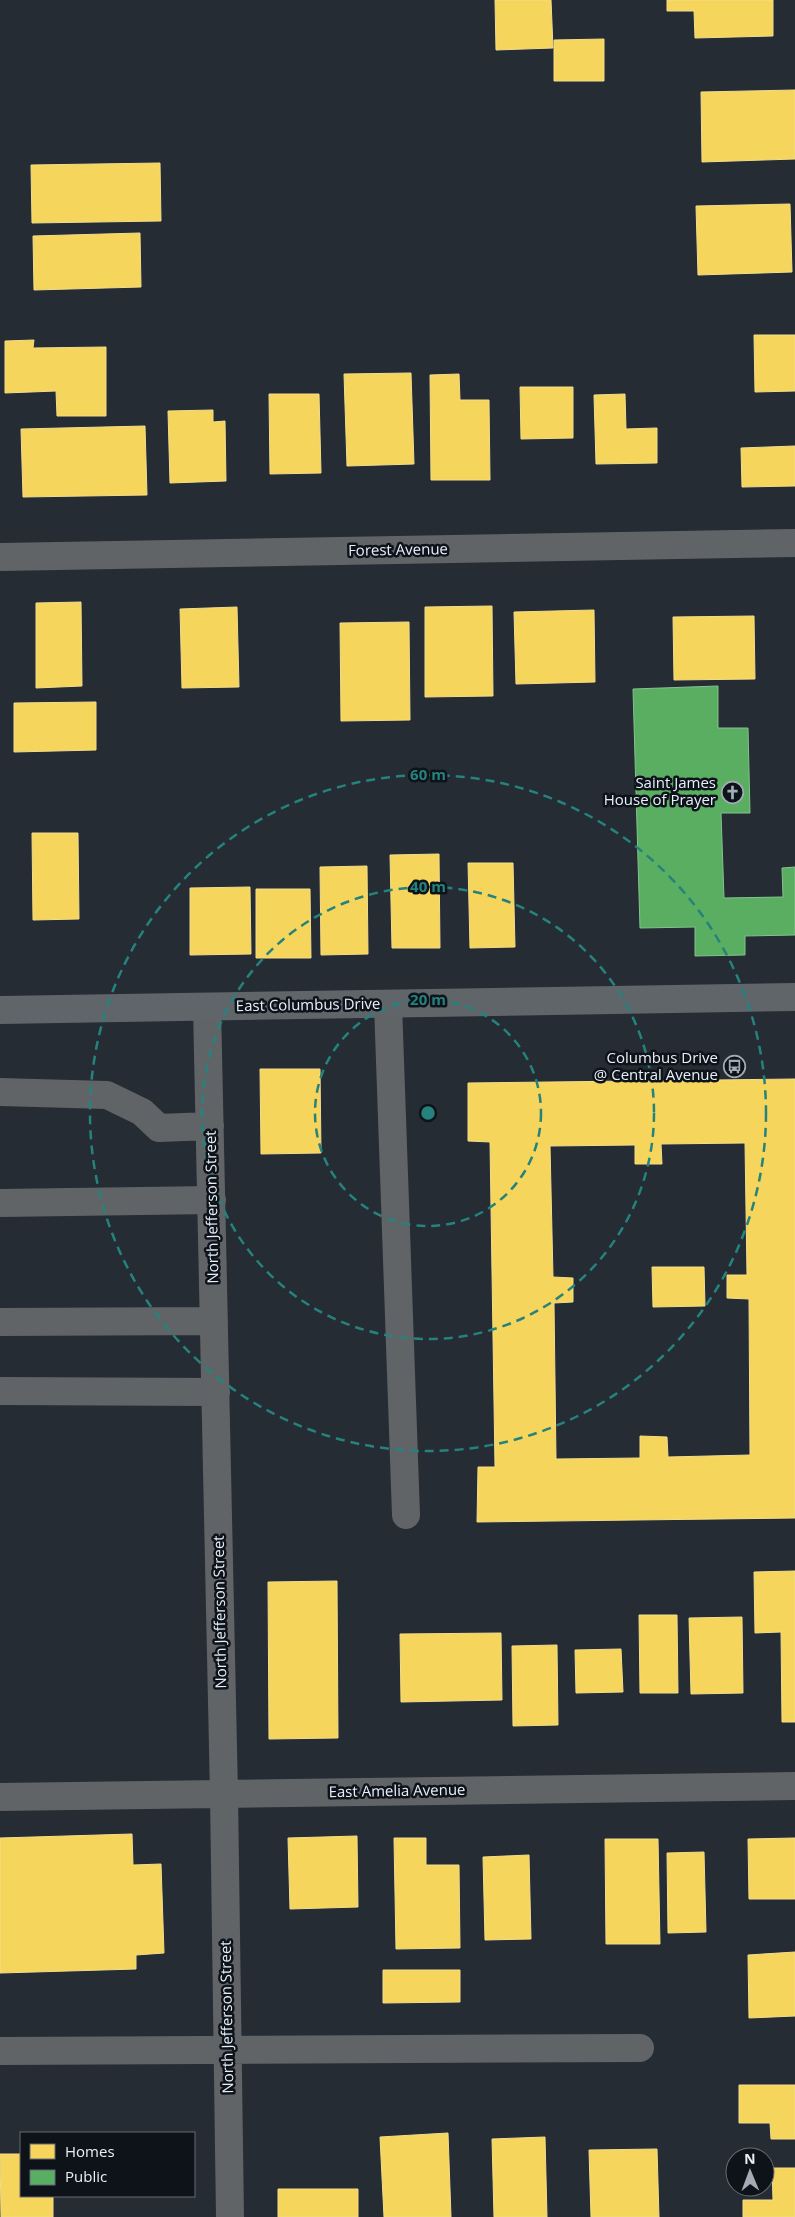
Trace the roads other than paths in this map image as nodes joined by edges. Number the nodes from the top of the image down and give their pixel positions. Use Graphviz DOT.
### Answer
graph roads {
  1 [pos="795,543"];
  2 [pos="0,557"];
  3 [pos="795,997"];
  4 [pos="388,1004"];
  5 [pos="207,1007"];
  6 [pos="0,1010"];
  7 [pos="0,1092"];
  8 [pos="210,1126"];
  9 [pos="212,1200"];
  10 [pos="0,1203"];
  11 [pos="214,1321"];
  12 [pos="0,1322"];
  13 [pos="0,1391"];
  14 [pos="216,1392"];
  15 [pos="406,1515"];
  16 [pos="795,1786"];
  17 [pos="224,1794"];
  18 [pos="0,1797"];
  19 [pos="640,2048"];
  20 [pos="228,2049"];
  21 [pos="0,2051"];
  22 [pos="230,2217"];
  1 -- 2 [label="street, Forest Avenue"];
  3 -- 4 [label="main road, East Columbus Drive"];
  4 -- 5 [label="main road, East Columbus Drive"];
  4 -- 15 [label="street"];
  5 -- 6 [label="main road, East Columbus Drive"];
  5 -- 8 [label="street, North Jefferson Street"];
  7 -- 8 [label="street"];
  8 -- 9 [label="street, North Jefferson Street"];
  9 -- 10 [label="street"];
  9 -- 11 [label="street, North Jefferson Street"];
  11 -- 12 [label="street"];
  11 -- 14 [label="street, North Jefferson Street"];
  13 -- 14 [label="street"];
  14 -- 17 [label="street, North Jefferson Street"];
  16 -- 17 [label="street, East Amelia Avenue"];
  17 -- 18 [label="street, East Amelia Avenue"];
  17 -- 20 [label="street, North Jefferson Street"];
  19 -- 20 [label="street"];
  20 -- 21 [label="street"];
  20 -- 22 [label="street, North Jefferson Street"];
}
